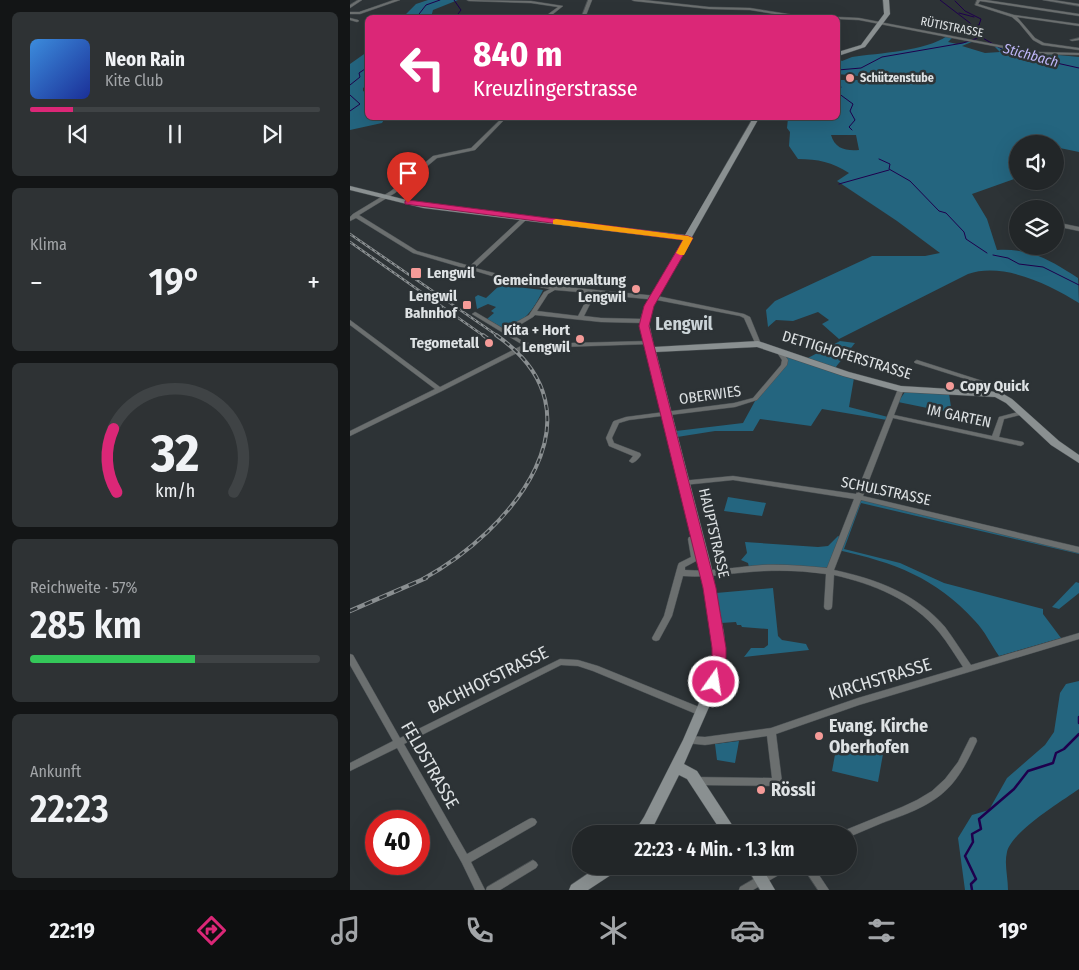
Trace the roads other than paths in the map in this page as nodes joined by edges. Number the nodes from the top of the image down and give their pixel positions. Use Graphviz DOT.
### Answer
graph roads {
  1 [pos="360,0"];
  2 [pos="398,0"];
  3 [pos="469,0"];
  4 [pos="590,0"];
  5 [pos="634,0"];
  6 [pos="886,0"];
  7 [pos="979,0"];
  8 [pos="1045,0"];
  9 [pos="1079,5"];
  10 [pos="350,7"];
  11 [pos="350,12"];
  12 [pos="548,15"];
  13 [pos="584,15"];
  14 [pos="788,15"];
  15 [pos="1079,15"];
  16 [pos="1013,16"];
  17 [pos="840,18"];
  18 [pos="350,19"];
  19 [pos="357,21"];
  20 [pos="880,24"];
  21 [pos="1079,25"];
  22 [pos="1079,39"];
  23 [pos="1072,40"];
  24 [pos="1079,49"];
  25 [pos="840,53"];
  26 [pos="1079,54"];
  27 [pos="502,120"];
  28 [pos="755,120"];
  29 [pos="350,188"];
  30 [pos="383,197"];
  31 [pos="352,217"];
  32 [pos="525,218"];
  33 [pos="1064,226"];
  34 [pos="1079,229"];
  35 [pos="688,238"];
  36 [pos="470,269"];
  37 [pos="556,288"];
  38 [pos="593,292"];
  39 [pos="654,298"];
  40 [pos="535,313"];
  41 [pos="475,314"];
  42 [pos="580,318"];
  43 [pos="644,321"];
  44 [pos="350,322"];
  45 [pos="505,331"];
  46 [pos="758,344"];
  47 [pos="528,345"];
  48 [pos="650,347"];
  49 [pos="782,352"];
  50 [pos="916,362"];
  51 [pos="901,389"];
  52 [pos="440,390"];
  53 [pos="997,394"];
  54 [pos="667,413"];
  55 [pos="1022,414"];
  56 [pos="891,416"];
  57 [pos="350,434"];
  58 [pos="995,438"];
  59 [pos="1020,444"];
  60 [pos="637,455"];
  61 [pos="1077,458"];
  62 [pos="684,483"];
  63 [pos="858,497"];
  64 [pos="692,539"];
  65 [pos="1079,550"];
  66 [pos="830,571"];
  67 [pos="707,573"];
  68 [pos="680,574"];
  69 [pos="828,607"];
  70 [pos="1079,636"];
  71 [pos="656,638"];
  72 [pos="350,657"];
  73 [pos="968,668"];
  74 [pos="701,712"];
  75 [pos="771,732"];
  76 [pos="689,740"];
  77 [pos="973,742"];
  78 [pos="398,743"];
  79 [pos="350,767"];
  80 [pos="676,767"];
  81 [pos="696,781"];
  82 [pos="532,822"];
  83 [pos="646,825"];
  84 [pos="725,825"];
  85 [pos="857,830"];
  86 [pos="466,860"];
  87 [pos="533,866"];
  88 [pos="598,875"];
  89 [pos="776,875"];
  90 [pos="813,875"];
  91 [pos="765,885"];
  92 [pos="480,890"];
  93 [pos="491,890"];
  94 [pos="576,890"];
  95 [pos="744,890"];
  96 [pos="824,890"];
  1 -- 10 [label="street"];
  2 -- 11 [label="street"];
  3 -- 12 [label="street"];
  4 -- 13 [label="street"];
  5 -- 14 [label="street"];
  6 -- 20 [label="street"];
  7 -- 15 [label="street"];
  7 -- 16 [label="street"];
  8 -- 9 [label="street"];
  16 -- 21 [label="street"];
  16 -- 24 [label="street"];
  17 -- 20 [label="street, RÜTISTRASSE"];
  18 -- 19 [label="street"];
  20 -- 25 [label="street"];
  20 -- 26 [label="street, RÜTISTRASSE"];
  22 -- 23 [label="street"];
  27 -- 30 [label="street"];
  28 -- 35 [label="street"];
  29 -- 30 [label="street"];
  30 -- 31 [label="street"];
  30 -- 32 [label="street"];
  31 -- 36 [label="street"];
  32 -- 35 [label="street"];
  32 -- 36 [label="street"];
  33 -- 34 [label="street"];
  35 -- 39 [label="street"];
  36 -- 37 [label="street"];
  37 -- 38 [label="street"];
  37 -- 40 [label="street"];
  38 -- 39 [label="street"];
  38 -- 42 [label="street"];
  39 -- 43 [label="street"];
  39 -- 46 [label="street"];
  40 -- 42 [label="street"];
  40 -- 45 [label="street"];
  41 -- 45 [label="street"];
  42 -- 43 [label="street"];
  43 -- 48 [label="street, HAUPTSTRASSE"];
  44 -- 52 [label="street"];
  45 -- 47 [label="street"];
  46 -- 48 [label="street, DETTIGHOFERSTRASSE"];
  46 -- 49 [label="street, DETTIGHOFERSTRASSE"];
  47 -- 48 [label="street"];
  47 -- 52 [label="street"];
  48 -- 54 [label="street, HAUPTSTRASSE"];
  49 -- 51 [label="street, DETTIGHOFERSTRASSE"];
  49 -- 54 [label="street, OBERWIES"];
  50 -- 53 [label="street"];
  51 -- 53 [label="street, DETTIGHOFERSTRASSE"];
  51 -- 56 [label="street"];
  52 -- 57 [label="street"];
  53 -- 55 [label="street"];
  54 -- 60 [label="street"];
  54 -- 62 [label="street, HAUPTSTRASSE"];
  55 -- 58 [label="street"];
  55 -- 61 [label="street"];
  56 -- 58 [label="street, IM GARTEN"];
  56 -- 63 [label="street"];
  58 -- 59 [label="street, IM GARTEN"];
  62 -- 63 [label="street, SCHULSTRASSE"];
  62 -- 67 [label="street, HAUPTSTRASSE"];
  63 -- 65 [label="street, SCHULSTRASSE"];
  63 -- 66 [label="street"];
  64 -- 68 [label="street"];
  66 -- 67 [label="street"];
  66 -- 69 [label="street"];
  66 -- 73 [label="street"];
  67 -- 68 [label="street"];
  67 -- 74 [label="street, HAUPTSTRASSE"];
  68 -- 71 [label="street"];
  70 -- 73 [label="street, KIRCHSTRASSE"];
  72 -- 78 [label="street, FELDSTRASSE"];
  73 -- 75 [label="street, KIRCHSTRASSE"];
  74 -- 76 [label="street, HAUPTSTRASSE"];
  74 -- 78 [label="street, BACHHOFSTRASSE"];
  75 -- 76 [label="street, KIRCHSTRASSE"];
  75 -- 81 [label="street"];
  76 -- 80 [label="street, HAUPTSTRASSE"];
  77 -- 85 [label="street"];
  78 -- 79 [label="street, BACHHOFSTRASSE"];
  78 -- 86 [label="street, FELDSTRASSE"];
  80 -- 81 [label="street"];
  80 -- 83 [label="street, HAUPTSTRASSE"];
  81 -- 84 [label="street"];
  82 -- 86 [label="street"];
  86 -- 92 [label="street, FELDSTRASSE"];
  87 -- 93 [label="street"];
  88 -- 94 [label="street"];
  89 -- 91 [label="street"];
  90 -- 96 [label="street"];
  91 -- 95 [label="street"];
}
